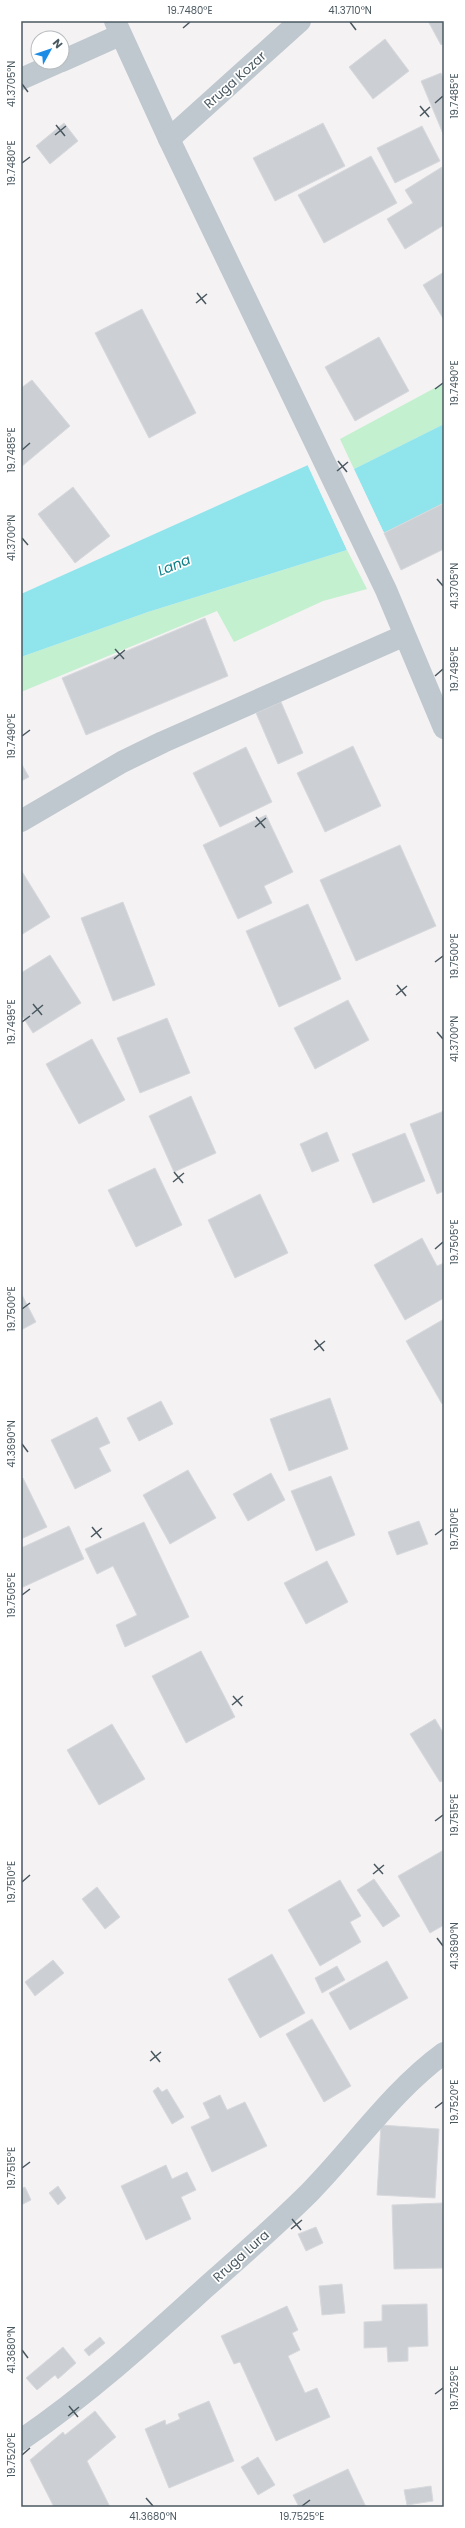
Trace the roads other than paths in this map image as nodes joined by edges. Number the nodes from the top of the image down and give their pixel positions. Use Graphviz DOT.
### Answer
graph roads {
  1 [pos="300,21"];
  2 [pos="118,28"];
  3 [pos="70,56"];
  4 [pos="41,70"];
  5 [pos="21,79"];
  6 [pos="169,139"];
  7 [pos="403,636"];
  8 [pos="444,728"];
  9 [pos="21,821"];
  10 [pos="444,2053"];
  11 [pos="21,2440"];
  1 -- 6 [label="street, Rruga Kozar"];
  2 -- 3 [label="street"];
  2 -- 6 [label="street"];
  4 -- 5 [label="street"];
  6 -- 7 [label="street"];
  7 -- 8 [label="street"];
  7 -- 9 [label="street"];
  10 -- 11 [label="street, Rruga Lura"];
}
